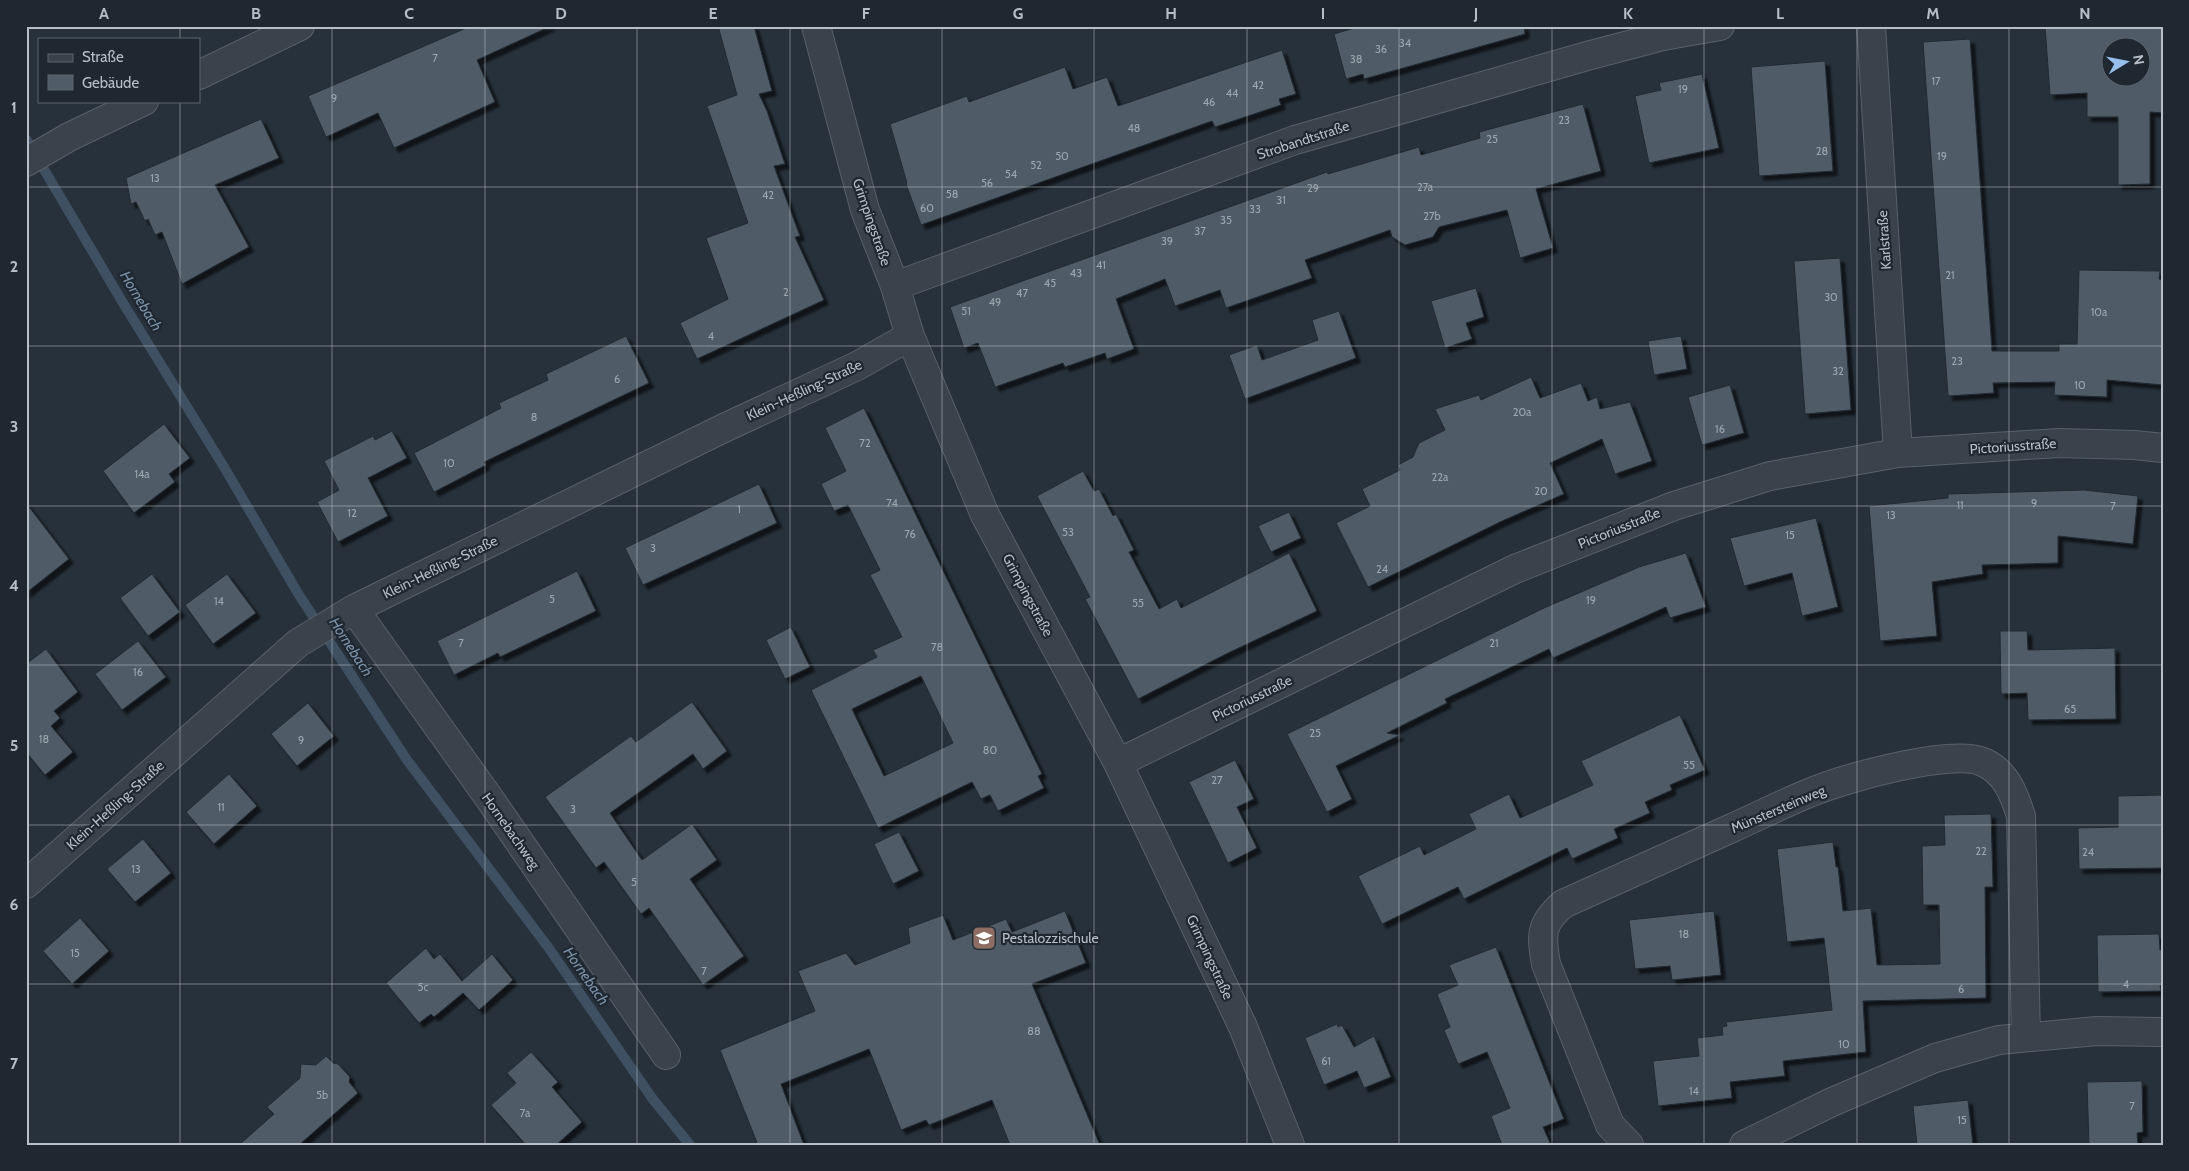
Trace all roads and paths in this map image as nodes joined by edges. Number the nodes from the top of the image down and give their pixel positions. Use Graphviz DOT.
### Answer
graph roads {
  1 [pos="300,26"];
  2 [pos="816,26"];
  3 [pos="1720,26"];
  4 [pos="1870,26"];
  5 [pos="200,75"];
  6 [pos="142,102"];
  7 [pos="26,162"];
  8 [pos="895,286"];
  9 [pos="910,336"];
  10 [pos="2163,448"];
  11 [pos="1898,453"];
  12 [pos="354,609"];
  13 [pos="1118,763"];
  14 [pos="26,884"];
  15 [pos="2163,1032"];
  16 [pos="2026,1036"];
  17 [pos="666,1055"];
  18 [pos="1290,1145"];
  19 [pos="1628,1145"];
  20 [pos="1744,1145"];
  1 -- 5 [label="street"];
  2 -- 8 [label="street, Grimpingstraße"];
  3 -- 8 [label="street, Strobandtstraße"];
  4 -- 11 [label="street, Karlstraße"];
  6 -- 7 [label="street"];
  8 -- 9 [label="street, Grimpingstraße"];
  9 -- 12 [label="street, Klein-Heßling-Straße"];
  9 -- 13 [label="street, Grimpingstraße"];
  10 -- 11 [label="street, Pictoriusstraße"];
  11 -- 13 [label="street, Pictoriusstraße"];
  12 -- 14 [label="street, Klein-Heßling-Straße"];
  12 -- 17 [label="street, Hornebachweg"];
  13 -- 18 [label="street, Grimpingstraße"];
  15 -- 16 [label="street"];
  16 -- 19 [label="street, Münstersteinweg"];
  16 -- 20 [label="street"];
}
